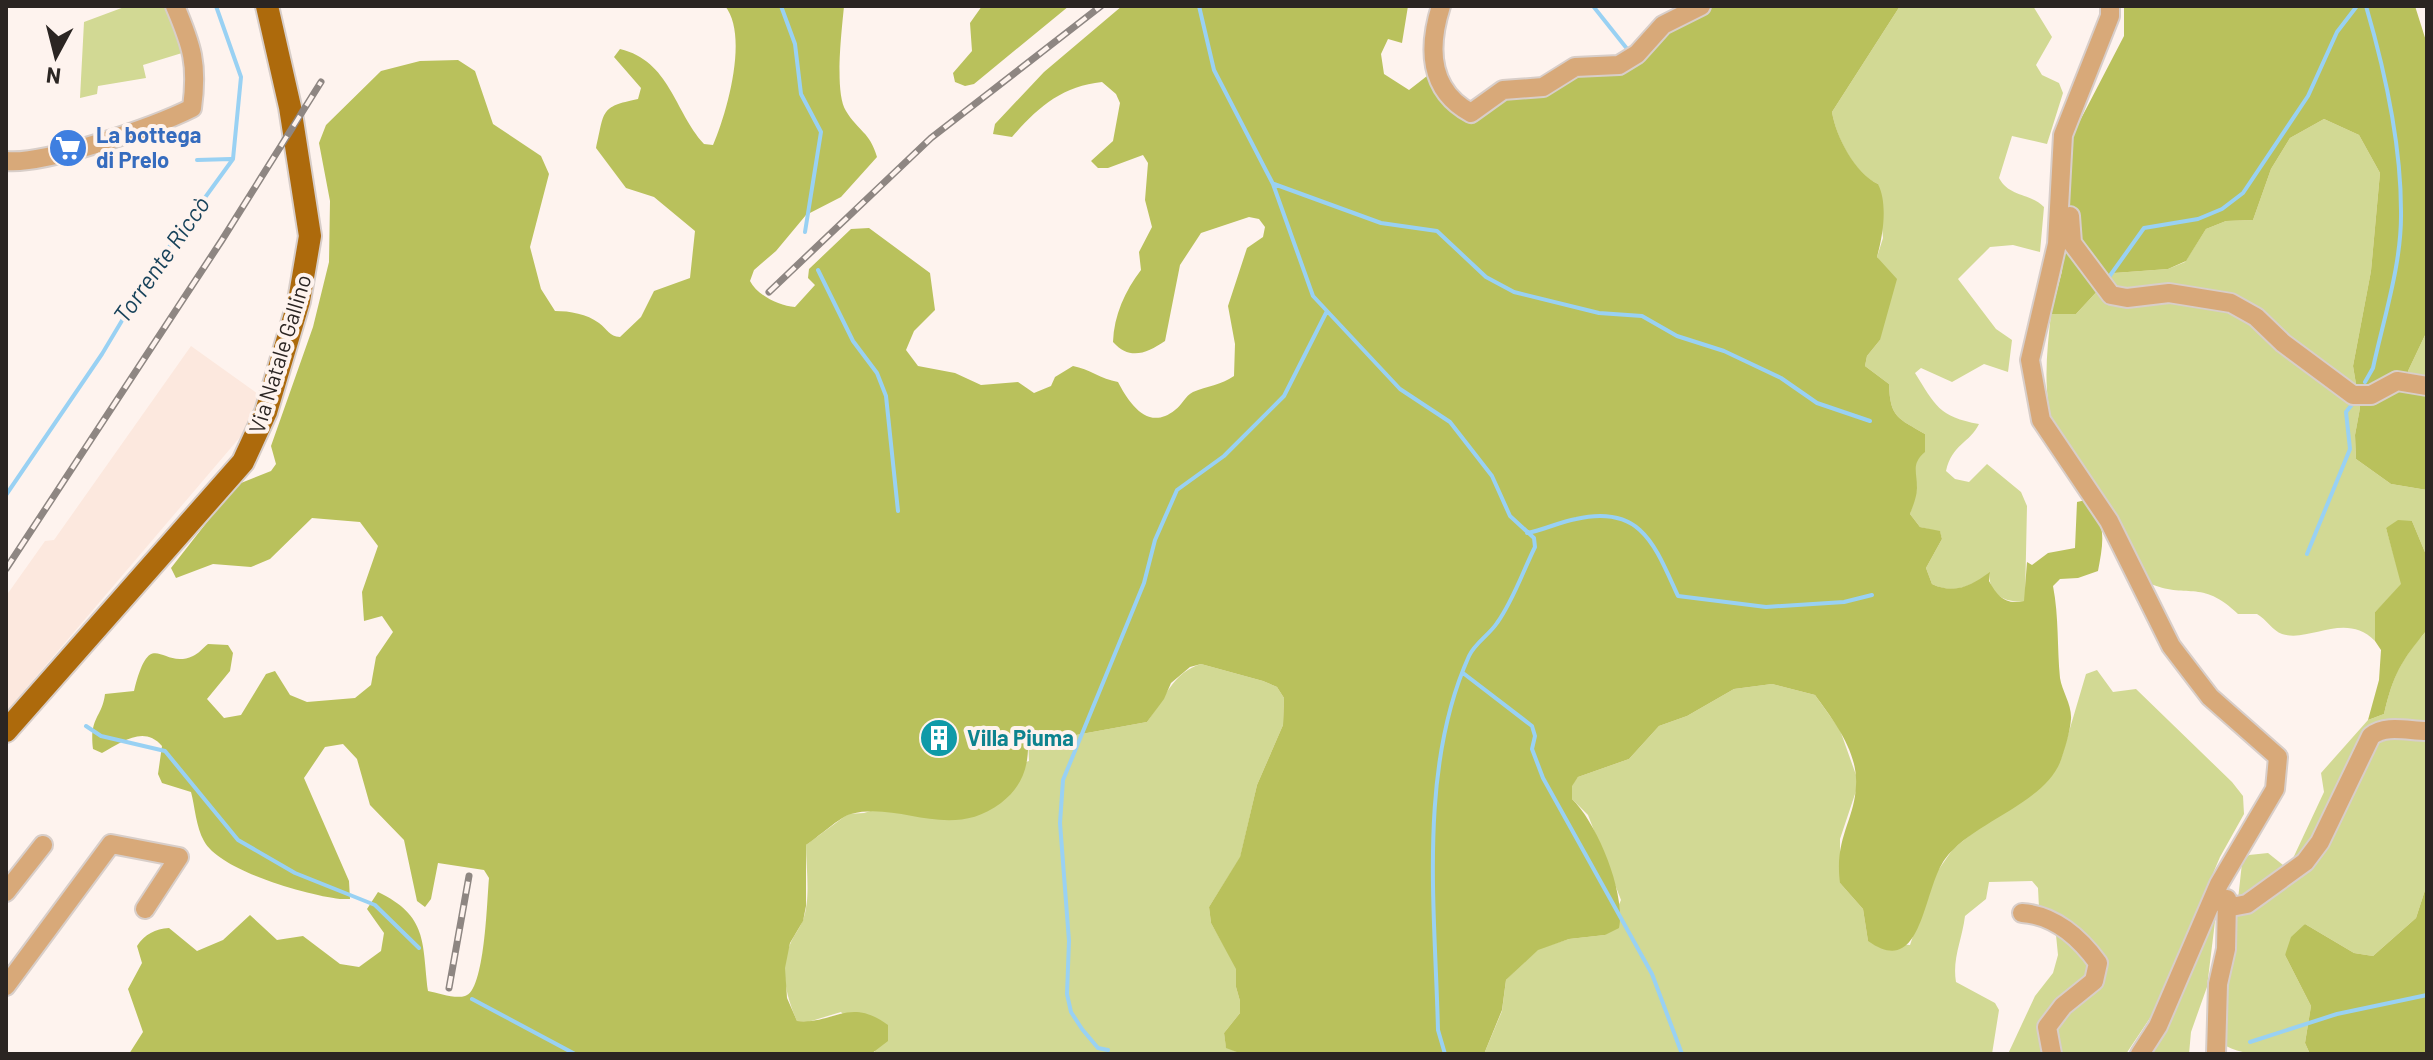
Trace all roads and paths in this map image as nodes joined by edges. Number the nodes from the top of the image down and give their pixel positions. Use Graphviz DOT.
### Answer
graph roads {
  1 [pos="175,6"];
  2 [pos="267,6"];
  3 [pos="1441,6"];
  4 [pos="1701,6"];
  5 [pos="2110,6"];
  6 [pos="6,161"];
  7 [pos="2061,170"];
  8 [pos="2427,386"];
  9 [pos="12,723"];
  10 [pos="2427,731"];
  11 [pos="43,845"];
  12 [pos="2235,857"];
  13 [pos="6,892"];
  14 [pos="2226,908"];
  15 [pos="145,909"];
  16 [pos="2022,913"];
  17 [pos="6,986"];
  18 [pos="2052,1054"];
  19 [pos="2140,1054"];
  20 [pos="2216,1054"];
  1 -- 6 [label="street"];
  2 -- 9 [label="main road, Via Natale Gallino"];
  3 -- 4 [label="street"];
  5 -- 7 [label="street"];
  7 -- 8 [label="street"];
  7 -- 12 [label="street"];
  10 -- 14 [label="street"];
  11 -- 13 [label="street"];
  12 -- 14 [label="street"];
  12 -- 19 [label="street"];
  14 -- 20 [label="street"];
  15 -- 17 [label="street"];
  16 -- 18 [label="street"];
}
